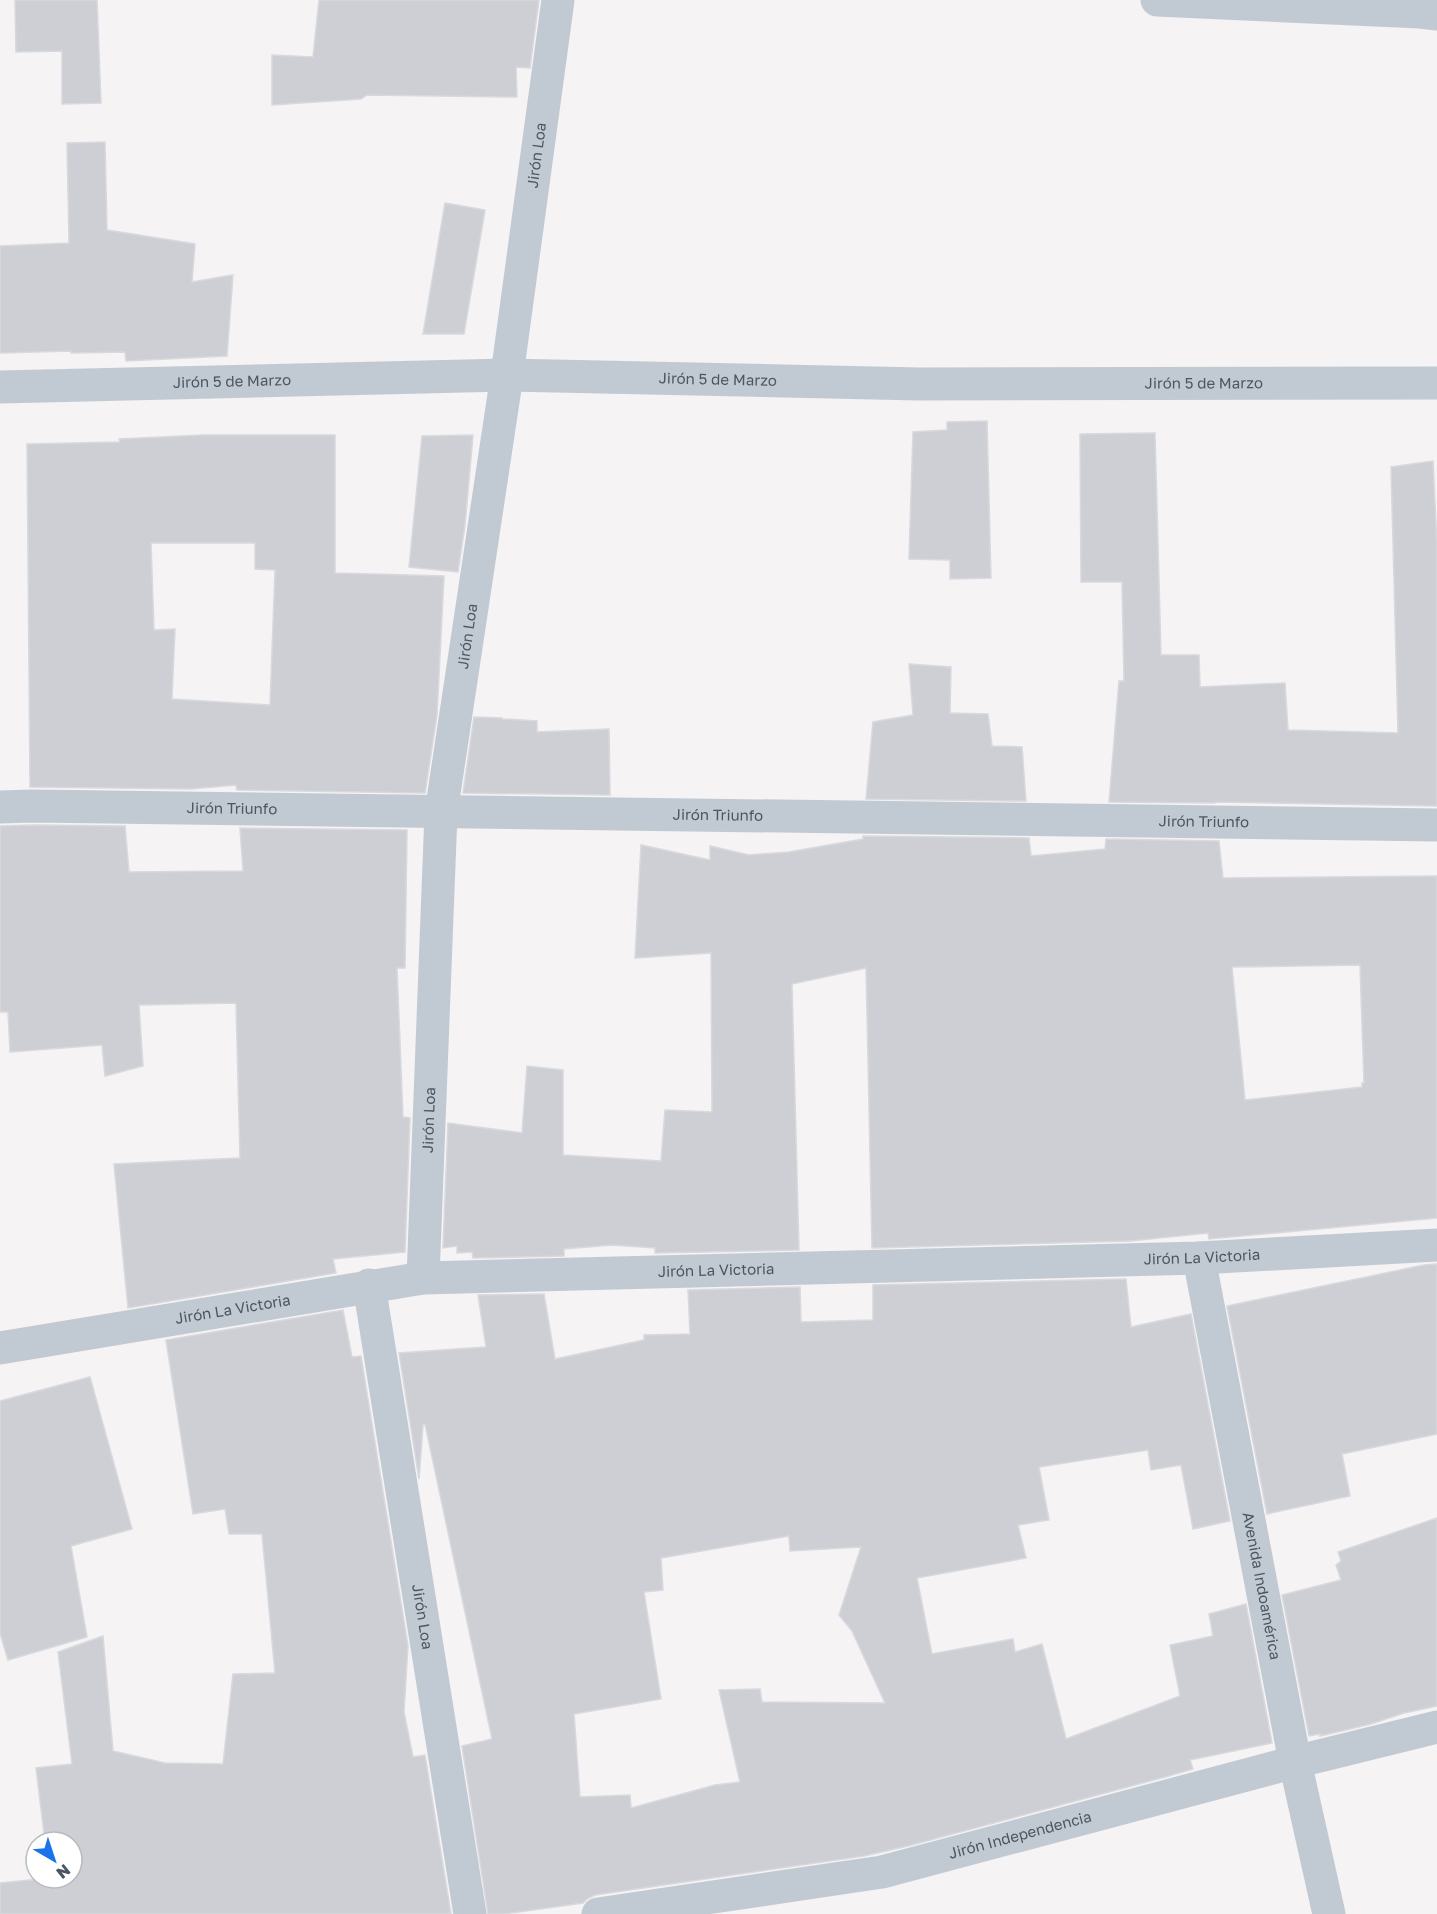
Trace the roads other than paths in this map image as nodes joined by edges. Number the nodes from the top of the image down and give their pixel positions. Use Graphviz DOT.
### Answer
graph roads {
  1 [pos="558,0"];
  2 [pos="1157,0"];
  3 [pos="1437,14"];
  4 [pos="507,375"];
  5 [pos="1437,383"];
  6 [pos="0,387"];
  7 [pos="0,807"];
  8 [pos="441,813"];
  9 [pos="1437,825"];
  10 [pos="1437,1245"];
  11 [pos="1199,1258"];
  12 [pos="423,1278"];
  13 [pos="369,1285"];
  14 [pos="0,1348"];
  15 [pos="1437,1727"];
  16 [pos="1295,1762"];
  17 [pos="470,1914"];
  18 [pos="598,1914"];
  19 [pos="1329,1914"];
  1 -- 4 [label="street, Jirón Loa"];
  2 -- 3 [label="street"];
  4 -- 5 [label="street, Jirón 5 de Marzo"];
  4 -- 6 [label="street, Jirón 5 de Marzo"];
  4 -- 8 [label="street, Jirón Loa"];
  7 -- 8 [label="street, Jirón Triunfo"];
  8 -- 9 [label="street, Jirón Triunfo"];
  8 -- 12 [label="street, Jirón Loa"];
  10 -- 11 [label="street, Jirón La Victoria"];
  11 -- 12 [label="street, Jirón La Victoria"];
  11 -- 16 [label="street, Avenida Indoamérica"];
  12 -- 13 [label="street, Jirón La Victoria"];
  13 -- 14 [label="street, Jirón La Victoria"];
  13 -- 17 [label="street, Jirón Loa"];
  15 -- 16 [label="street, Jirón Independencia"];
  16 -- 18 [label="street, Jirón Independencia"];
  16 -- 19 [label="street, Avenida Indoamérica"];
}
